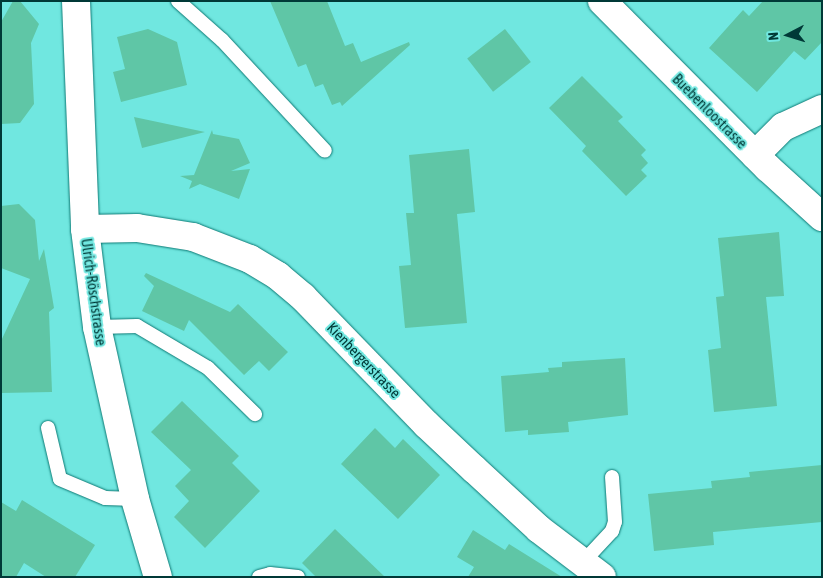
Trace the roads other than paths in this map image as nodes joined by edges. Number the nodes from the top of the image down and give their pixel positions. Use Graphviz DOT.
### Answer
graph roads {
  1 [pos="76,1"];
  2 [pos="178,1"];
  3 [pos="602,1"];
  4 [pos="822,109"];
  5 [pos="325,150"];
  6 [pos="755,155"];
  7 [pos="822,217"];
  8 [pos="85,229"];
  9 [pos="97,326"];
  10 [pos="255,414"];
  11 [pos="48,428"];
  12 [pos="612,478"];
  13 [pos="135,499"];
  14 [pos="593,569"];
  15 [pos="158,577"];
  16 [pos="259,577"];
  17 [pos="298,577"];
  1 -- 8 [label="street, Ulrich-Röschstrasse"];
  2 -- 5 [label="lane"];
  3 -- 6 [label="street, Buebenloostrasse"];
  4 -- 6 [label="street"];
  6 -- 7 [label="street, Buebenloostrasse"];
  8 -- 9 [label="street, Ulrich-Röschstrasse"];
  8 -- 14 [label="street, Kienbergerstrasse"];
  9 -- 10 [label="lane"];
  9 -- 13 [label="street, Ulrich-Röschstrasse"];
  11 -- 13 [label="lane"];
  12 -- 14 [label="lane"];
  13 -- 15 [label="street, Ulrich-Röschstrasse"];
  16 -- 17 [label="lane"];
}
